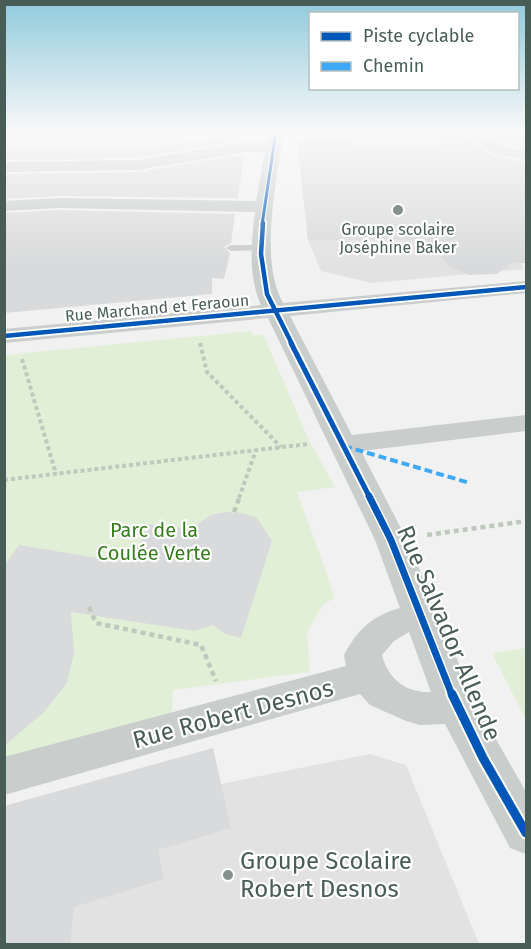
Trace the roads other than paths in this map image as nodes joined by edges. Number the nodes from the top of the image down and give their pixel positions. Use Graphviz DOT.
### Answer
graph roads {
  1 [pos="77,175"];
  2 [pos="270,175"];
  3 [pos="59,203"];
  4 [pos="4,206"];
  5 [pos="266,207"];
  6 [pos="231,248"];
  7 [pos="260,248"];
  8 [pos="515,288"];
  9 [pos="526,310"];
  10 [pos="276,311"];
  11 [pos="13,335"];
  12 [pos="526,423"];
  13 [pos="340,442"];
  14 [pos="422,615"];
  15 [pos="368,676"];
  16 [pos="457,707"];
  17 [pos="4,776"];
  18 [pos="526,832"];
  1 -- 3 [label="street"];
  2 -- 5 [label="street, Rue Salvador Allende"];
  3 -- 4 [label="street"];
  3 -- 5 [label="street"];
  5 -- 7 [label="street, Rue Salvador Allende"];
  6 -- 7 [label="lane"];
  7 -- 10 [label="street, Rue Salvador Allende"];
  8 -- 9 [label="street"];
  8 -- 10 [label="street, Rue Marchand et Feraoun"];
  10 -- 11 [label="street, Rue Marchand et Feraoun"];
  10 -- 13 [label="street, Rue Salvador Allende"];
  12 -- 13 [label="street"];
  13 -- 14 [label="street, Rue Salvador Allende"];
  14 -- 15 [label="street"];
  14 -- 16 [label="street, Rue Salvador Allende"];
  15 -- 16 [label="street"];
  15 -- 17 [label="street, Rue Robert Desnos"];
  16 -- 18 [label="street, Rue Salvador Allende"];
}
